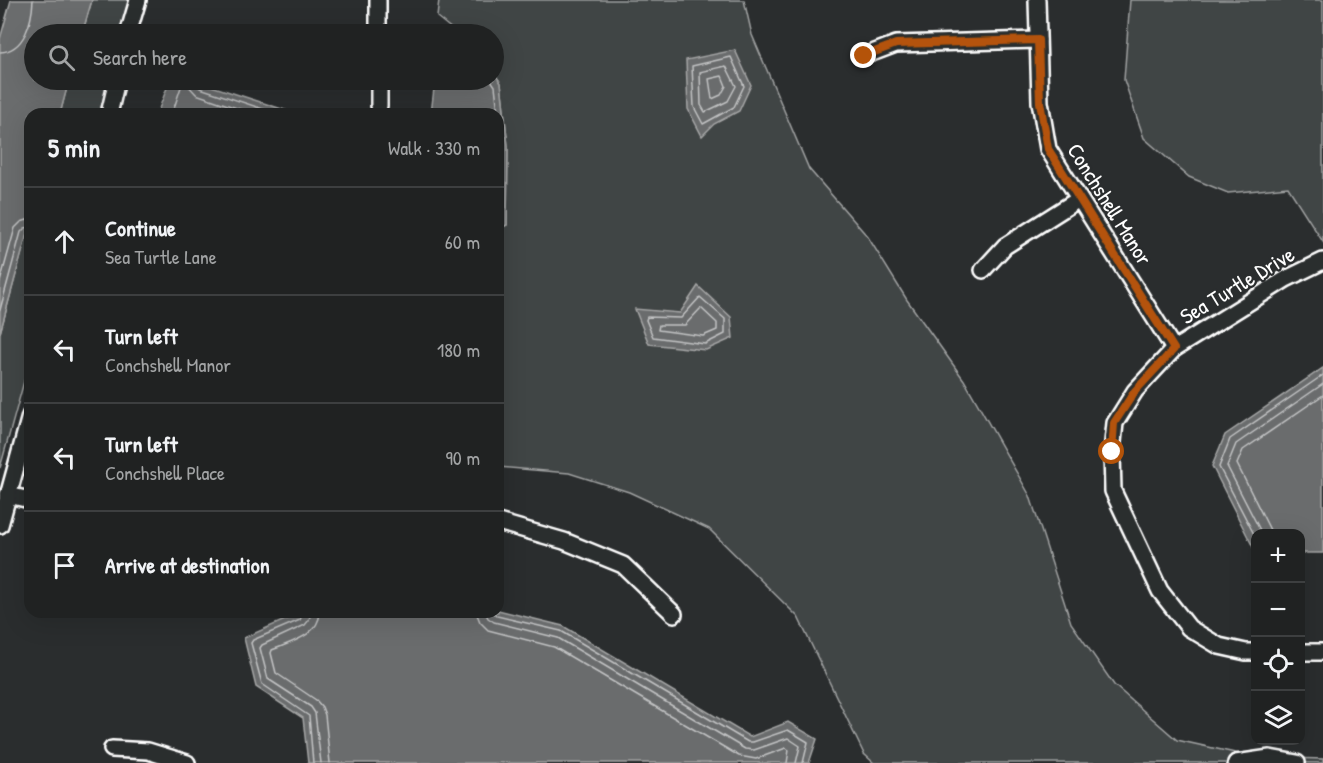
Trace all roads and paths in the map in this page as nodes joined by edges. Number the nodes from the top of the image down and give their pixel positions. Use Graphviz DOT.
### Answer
graph roads {
  1 [pos="138,0"];
  2 [pos="378,0"];
  3 [pos="1037,0"];
  4 [pos="131,24"];
  5 [pos="378,24"];
  6 [pos="1038,40"];
  7 [pos="864,56"];
  8 [pos="115,90"];
  9 [pos="378,90"];
  10 [pos="379,106"];
  11 [pos="110,108"];
  12 [pos="1079,199"];
  13 [pos="1323,261"];
  14 [pos="982,270"];
  15 [pos="1174,349"];
  16 [pos="24,438"];
  17 [pos="8,495"];
  18 [pos="24,499"];
  19 [pos="504,524"];
  20 [pos="0,525"];
  21 [pos="674,614"];
  22 [pos="1251,652"];
  23 [pos="1305,652"];
  24 [pos="1323,652"];
  25 [pos="112,749"];
  26 [pos="187,763"];
  27 [pos="1236,763"];
  28 [pos="1297,763"];
  1 -- 4 [label="street"];
  2 -- 5 [label="street"];
  3 -- 6 [label="street, Conchshell Manor"];
  6 -- 7 [label="street"];
  6 -- 12 [label="street, Conchshell Manor"];
  8 -- 11 [label="street"];
  9 -- 10 [label="street"];
  12 -- 14 [label="street"];
  12 -- 15 [label="street, Conchshell Manor"];
  13 -- 15 [label="street, Sea Turtle Drive"];
  15 -- 22 [label="street, Sea Turtle Drive"];
  16 -- 17 [label="street"];
  17 -- 18 [label="street"];
  17 -- 20 [label="street"];
  19 -- 21 [label="street"];
  23 -- 24 [label="street"];
  25 -- 26 [label="street"];
  27 -- 28 [label="street"];
}
